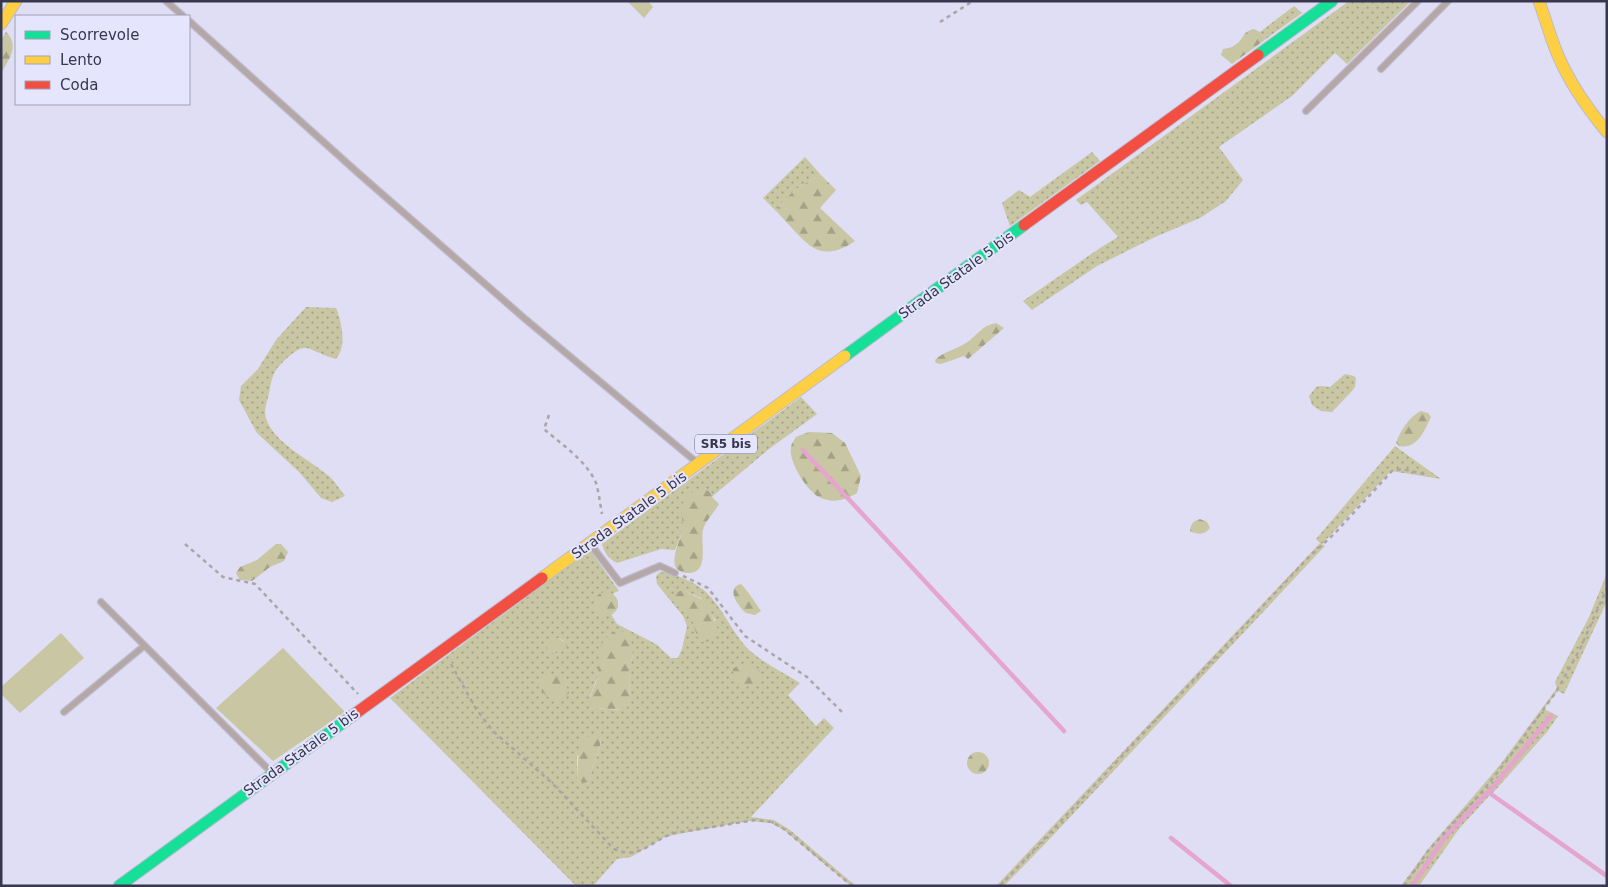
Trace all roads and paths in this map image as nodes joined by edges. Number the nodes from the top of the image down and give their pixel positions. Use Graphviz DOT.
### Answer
graph roads {
  1 [pos="16,1"];
  2 [pos="166,1"];
  3 [pos="973,1"];
  4 [pos="1332,1"];
  5 [pos="1418,1"];
  6 [pos="1448,1"];
  7 [pos="1539,1"];
  8 [pos="182,15"];
  9 [pos="190,22"];
  10 [pos="940,22"];
  11 [pos="1,24"];
  12 [pos="1381,69"];
  13 [pos="1306,111"];
  14 [pos="1607,132"];
  15 [pos="549,414"];
  16 [pos="698,464"];
  17 [pos="1428,475"];
  18 [pos="611,528"];
  19 [pos="590,543"];
  20 [pos="185,544"];
  21 [pos="675,573"];
  22 [pos="1607,588"];
  23 [pos="101,602"];
  24 [pos="144,646"];
  25 [pos="441,651"];
  26 [pos="367,704"];
  27 [pos="64,712"];
  28 [pos="844,714"];
  29 [pos="272,773"];
  30 [pos="119,886"];
  31 [pos="852,886"];
  32 [pos="1000,886"];
  33 [pos="1404,886"];
  1 -- 11 [label="main road"];
  2 -- 8 [label="lane"];
  3 -- 10 [label="path"];
  4 -- 16 [label="main road, Strada Statale 5 bis / SR5 bis"];
  5 -- 13 [label="lane"];
  6 -- 12 [label="lane"];
  7 -- 14 [label="main road"];
  9 -- 16 [label="lane"];
  15 -- 18 [label="path"];
  16 -- 18 [label="main road, Strada Statale 5 bis / SR5 bis"];
  17 -- 32 [label="path"];
  18 -- 19 [label="main road, Strada Statale 5 bis / SR5 bis"];
  19 -- 21 [label="lane"];
  19 -- 25 [label="main road, Strada Statale 5 bis / SR5 bis"];
  20 -- 26 [label="path"];
  21 -- 28 [label="path"];
  22 -- 33 [label="path"];
  23 -- 24 [label="lane"];
  24 -- 27 [label="lane"];
  24 -- 29 [label="lane"];
  25 -- 26 [label="main road, Strada Statale 5 bis / SR5 bis"];
  25 -- 31 [label="path"];
  26 -- 29 [label="main road, Strada Statale 5 bis / SR5 bis"];
  29 -- 30 [label="main road, Strada Statale 5 bis / SR5 bis"];
}
